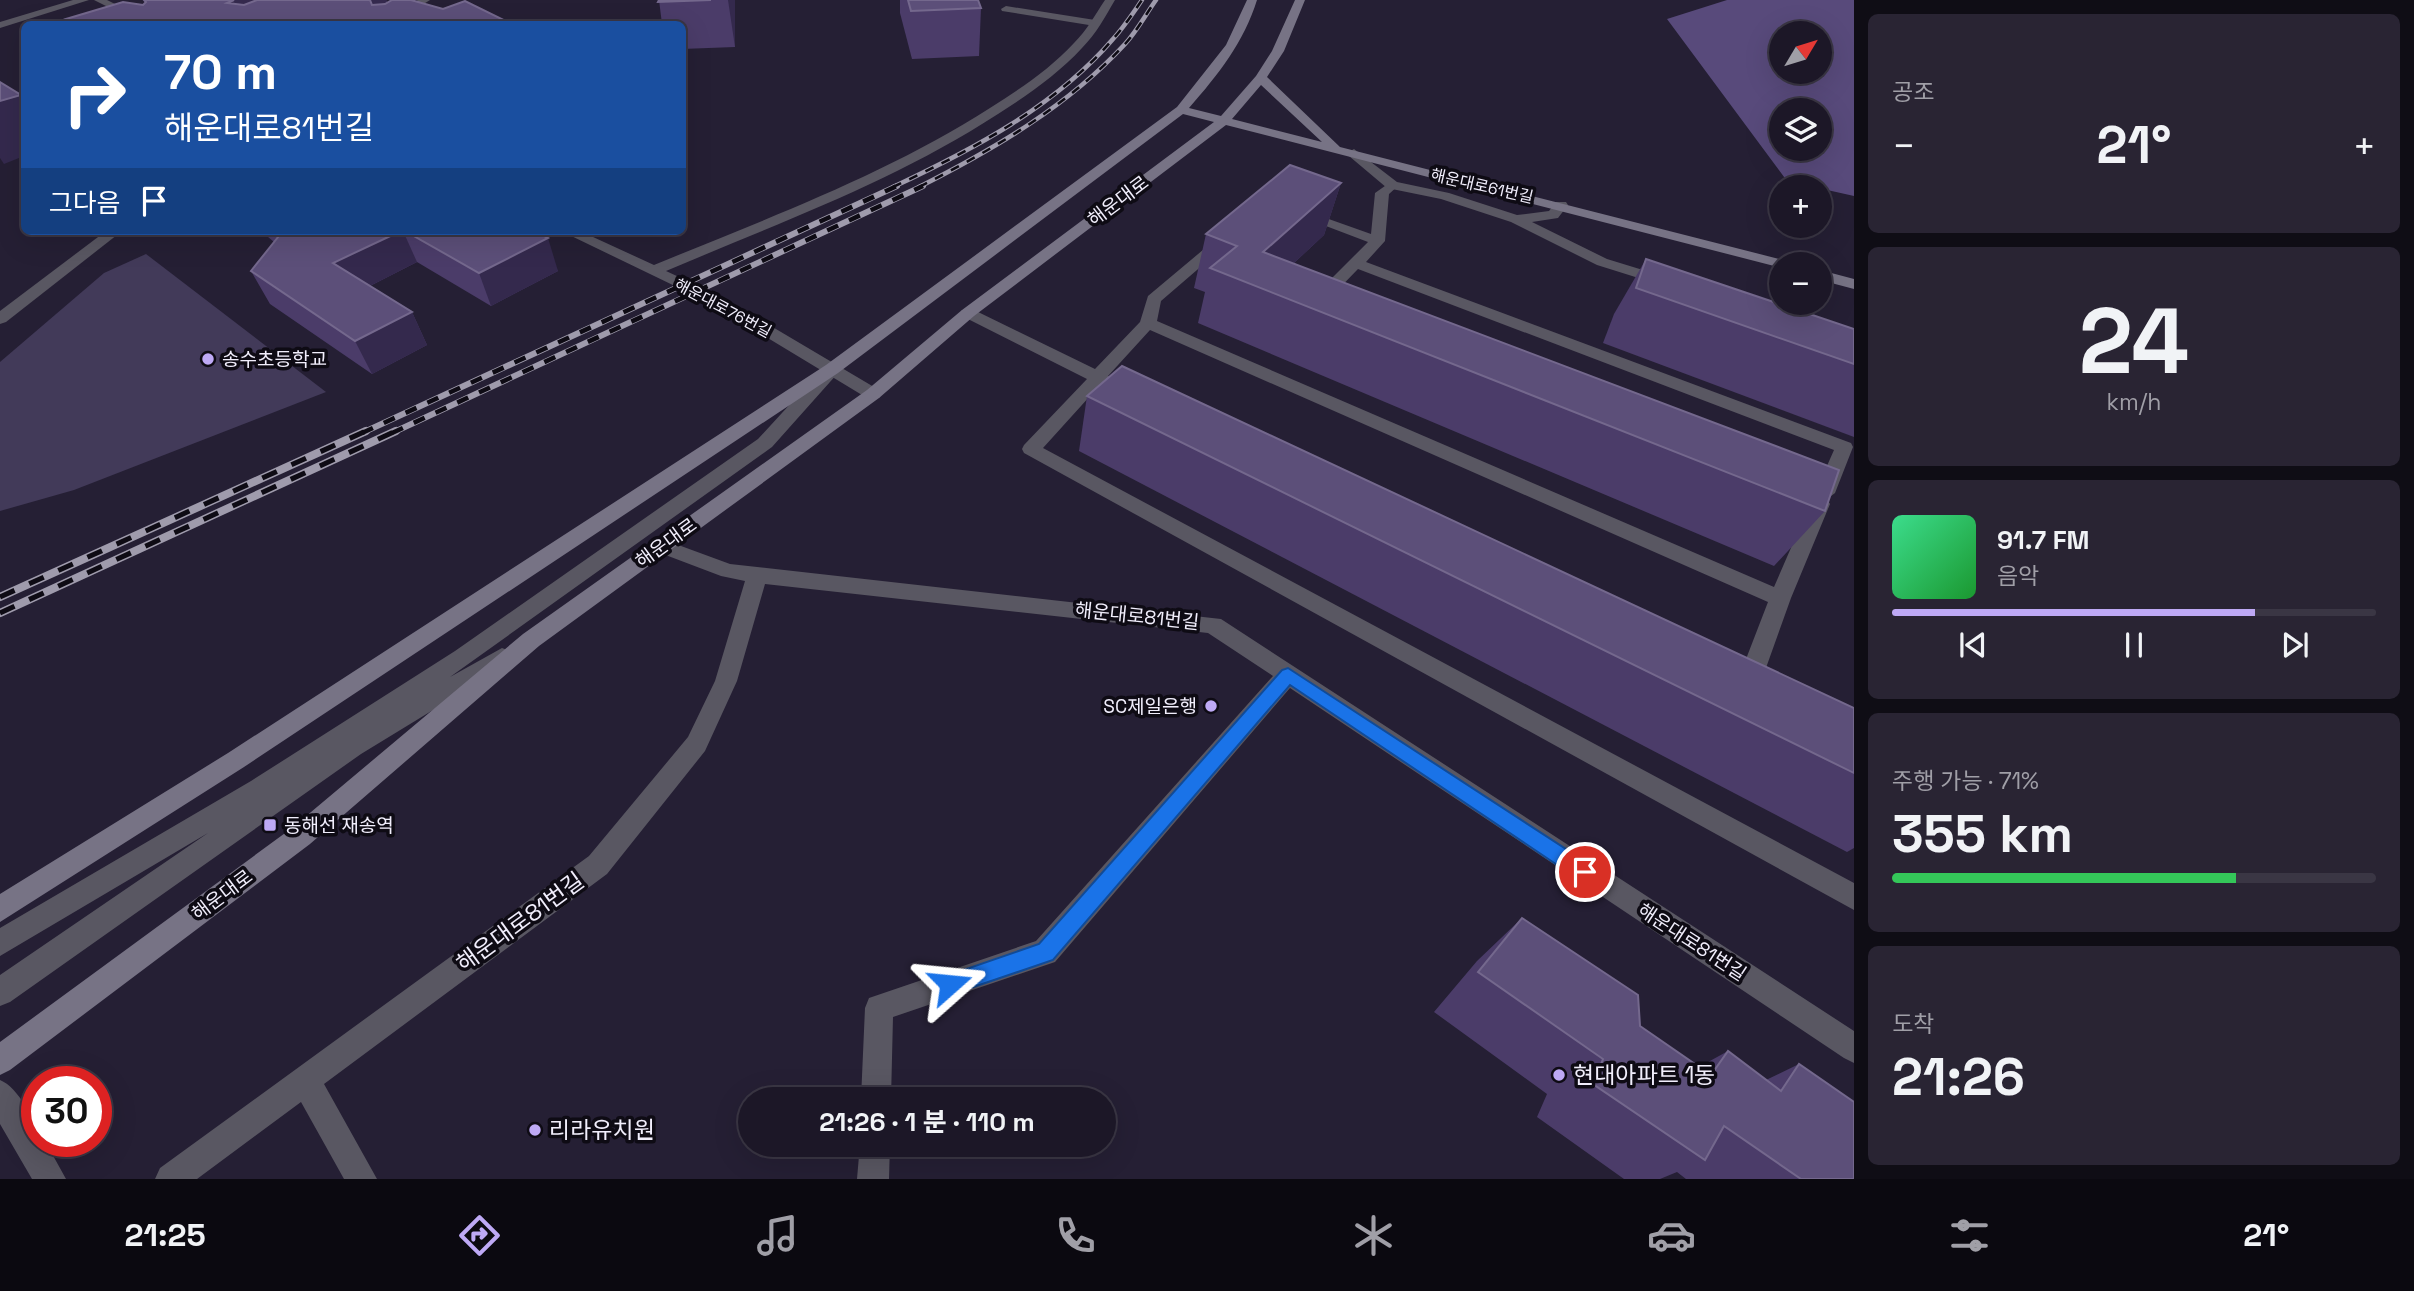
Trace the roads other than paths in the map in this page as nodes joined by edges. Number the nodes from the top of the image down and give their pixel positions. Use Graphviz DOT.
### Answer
graph roads {
  1 [pos="84,0"];
  2 [pos="99,0"];
  3 [pos="425,0"];
  4 [pos="1110,0"];
  5 [pos="1252,0"];
  6 [pos="1300,0"];
  7 [pos="1006,9"];
  8 [pos="147,19"];
  9 [pos="390,21"];
  10 [pos="1095,23"];
  11 [pos="0,25"];
  12 [pos="1261,78"];
  13 [pos="1181,110"];
  14 [pos="1224,121"];
  15 [pos="1339,150"];
  16 [pos="1354,153"];
  17 [pos="1392,185"];
  18 [pos="1557,210"];
  19 [pos="1292,211"];
  20 [pos="1516,219"];
  21 [pos="1236,229"];
  22 [pos="110,235"];
  23 [pos="576,235"];
  24 [pos="1378,241"];
  25 [pos="1561,242"];
  26 [pos="1769,261"];
  27 [pos="1356,263"];
  28 [pos="653,271"];
  29 [pos="1832,278"];
  30 [pos="1854,284"];
  31 [pos="1677,285"];
  32 [pos="1329,308"];
  33 [pos="968,313"];
  34 [pos="0,319"];
  35 [pos="1148,323"];
  36 [pos="832,369"];
  37 [pos="1098,378"];
  38 [pos="1123,389"];
  39 [pos="873,394"];
  40 [pos="662,546"];
  41 [pos="757,575"];
  42 [pos="1780,598"];
  43 [pos="531,640"];
  44 [pos="1288,675"];
  45 [pos="1770,696"];
  46 [pos="1854,897"];
  47 [pos="7,902"];
  48 [pos="0,943"];
  49 [pos="0,992"];
  50 [pos="1854,1048"];
  51 [pos="0,1060"];
  52 [pos="305,1080"];
  53 [pos="876,1087"];
  54 [pos="0,1094"];
  55 [pos="874,1157"];
  56 [pos="50,1179"];
  57 [pos="171,1179"];
  58 [pos="361,1179"];
  59 [pos="873,1179"];
  1 -- 11 [label="street"];
  2 -- 8 [label="street"];
  3 -- 9 [label="street"];
  4 -- 10 [label="street"];
  5 -- 13 [label="main road, 해운대로"];
  6 -- 12 [label="main road, 해운대로"];
  7 -- 10 [label="street"];
  10 -- 28 [label="street"];
  12 -- 14 [label="main road, 해운대로"];
  12 -- 15 [label="main road"];
  13 -- 14 [label="main road, 해운대로61번길"];
  13 -- 36 [label="main road, 해운대로"];
  14 -- 15 [label="main road, 해운대로61번길"];
  14 -- 33 [label="main road, 해운대로"];
  15 -- 16 [label="main road, 해운대로61번길"];
  16 -- 17 [label="street"];
  16 -- 18 [label="main road, 해운대로61번길"];
  17 -- 20 [label="street"];
  17 -- 24 [label="street"];
  18 -- 20 [label="street"];
  18 -- 25 [label="street"];
  18 -- 26 [label="main road, 해운대로61번길"];
  19 -- 24 [label="street"];
  20 -- 25 [label="street"];
  21 -- 35 [label="street"];
  22 -- 34 [label="street"];
  23 -- 28 [label="street, 해운대로76번길"];
  24 -- 27 [label="street"];
  25 -- 31 [label="street"];
  27 -- 32 [label="street"];
  27 -- 42 [label="street"];
  28 -- 36 [label="street, 해운대로76번길"];
  29 -- 30 [label="main road"];
  33 -- 37 [label="street"];
  33 -- 39 [label="main road, 해운대로"];
  35 -- 37 [label="street"];
  35 -- 42 [label="street"];
  36 -- 39 [label="street, 해운대로76번길"];
  36 -- 47 [label="main road, 해운대로"];
  36 -- 48 [label="street"];
  37 -- 38 [label="street"];
  37 -- 46 [label="street"];
  39 -- 40 [label="main road, 해운대로"];
  40 -- 41 [label="street, 해운대로81번길"];
  40 -- 43 [label="main road, 해운대로"];
  41 -- 44 [label="street, 해운대로81번길"];
  41 -- 52 [label="street, 해운대로81번길"];
  42 -- 45 [label="street"];
  43 -- 49 [label="street"];
  43 -- 51 [label="main road, 해운대로"];
  44 -- 50 [label="street, 해운대로81번길"];
  44 -- 53 [label="street"];
  52 -- 57 [label="street, 해운대로81번길"];
  52 -- 58 [label="street"];
  54 -- 56 [label="street"];
  55 -- 59 [label="street"];
}
